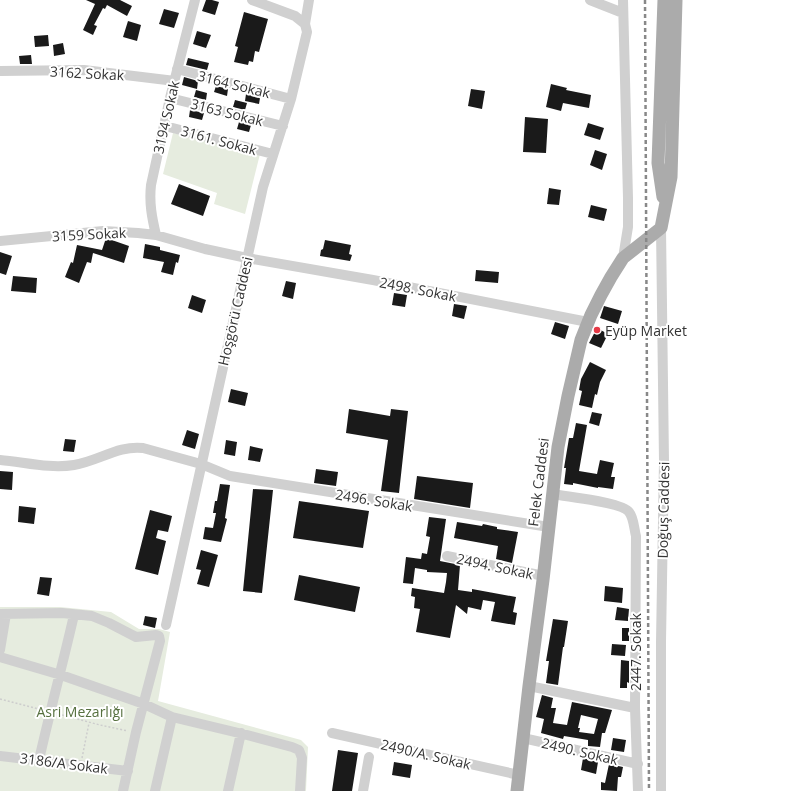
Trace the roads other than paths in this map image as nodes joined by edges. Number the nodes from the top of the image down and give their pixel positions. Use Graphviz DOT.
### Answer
graph roads {
  1 [pos="194,0"];
  2 [pos="252,0"];
  3 [pos="309,0"];
  4 [pos="590,0"];
  5 [pos="623,0"];
  6 [pos="664,0"];
  7 [pos="676,0"];
  8 [pos="623,12"];
  9 [pos="305,24"];
  10 [pos="177,69"];
  11 [pos="0,71"];
  12 [pos="174,81"];
  13 [pos="170,98"];
  14 [pos="291,98"];
  15 [pos="165,126"];
  16 [pos="283,126"];
  17 [pos="273,154"];
  18 [pos="664,206"];
  19 [pos="661,228"];
  20 [pos="156,235"];
  21 [pos="0,241"];
  22 [pos="247,258"];
  23 [pos="623,258"];
  24 [pos="588,322"];
  25 [pos="0,460"];
  26 [pos="201,464"];
  27 [pos="553,494"];
  28 [pos="549,527"];
  29 [pos="447,556"];
  30 [pos="544,576"];
  31 [pos="3,614"];
  32 [pos="74,615"];
  33 [pos="166,625"];
  34 [pos="0,650"];
  35 [pos="0,657"];
  36 [pos="61,675"];
  37 [pos="529,686"];
  38 [pos="144,704"];
  39 [pos="635,708"];
  40 [pos="172,717"];
  41 [pos="241,733"];
  42 [pos="332,734"];
  43 [pos="523,738"];
  44 [pos="0,756"];
  45 [pos="369,757"];
  46 [pos="39,760"];
  47 [pos="638,764"];
  48 [pos="128,771"];
  49 [pos="519,775"];
  50 [pos="123,791"];
  51 [pos="155,791"];
  52 [pos="228,791"];
  53 [pos="300,791"];
  54 [pos="364,791"];
  55 [pos="517,791"];
  56 [pos="638,791"];
  57 [pos="661,791"];
  1 -- 10 [label="street, 3194 Sokak"];
  2 -- 9 [label="street"];
  3 -- 9 [label="street, Hoşgörü Caddesi"];
  4 -- 8 [label="street"];
  5 -- 8 [label="street"];
  6 -- 18 [label="main road"];
  7 -- 18 [label="main road"];
  8 -- 23 [label="street"];
  9 -- 14 [label="street, Hoşgörü Caddesi"];
  10 -- 12 [label="street, 3194 Sokak"];
  10 -- 14 [label="street, 3164 Sokak"];
  11 -- 12 [label="street, 3162 Sokak"];
  12 -- 13 [label="street, 3194 Sokak"];
  13 -- 15 [label="street, 3194 Sokak"];
  13 -- 16 [label="street, 3163 Sokak"];
  14 -- 16 [label="street, Hoşgörü Caddesi"];
  15 -- 17 [label="street, 3161. Sokak"];
  15 -- 20 [label="street, 3194 Sokak"];
  16 -- 17 [label="street, Hoşgörü Caddesi"];
  17 -- 22 [label="street, Hoşgörü Caddesi"];
  18 -- 19 [label="main road"];
  19 -- 23 [label="main road, Felek Caddesi"];
  19 -- 57 [label="street, Doğuş Caddesi"];
  20 -- 21 [label="street, 3159 Sokak"];
  20 -- 22 [label="street, 3159 Sokak"];
  22 -- 24 [label="street, 2498. Sokak"];
  22 -- 26 [label="street, Hoşgörü Caddesi"];
  23 -- 24 [label="main road, Felek Caddesi"];
  24 -- 27 [label="main road, Felek Caddesi"];
  25 -- 26 [label="street, 2496. Sokak"];
  26 -- 28 [label="street, 2496. Sokak"];
  26 -- 33 [label="street, Hoşgörü Caddesi"];
  27 -- 28 [label="main road, Felek Caddesi"];
  27 -- 39 [label="street, 2447. Sokak"];
  28 -- 30 [label="main road, Felek Caddesi"];
  29 -- 30 [label="street, 2494. Sokak"];
  30 -- 37 [label="main road, Felek Caddesi"];
  31 -- 32 [label="street"];
  31 -- 34 [label="street"];
  32 -- 36 [label="street"];
  32 -- 38 [label="street"];
  35 -- 36 [label="street"];
  36 -- 38 [label="street"];
  36 -- 46 [label="street"];
  37 -- 39 [label="street"];
  37 -- 43 [label="main road, Felek Caddesi"];
  38 -- 40 [label="street"];
  38 -- 48 [label="street"];
  39 -- 47 [label="street, 2447. Sokak"];
  40 -- 41 [label="street"];
  40 -- 51 [label="street"];
  41 -- 52 [label="street"];
  41 -- 53 [label="street"];
  42 -- 49 [label="street, 2490/A. Sokak"];
  43 -- 47 [label="street, 2490. Sokak"];
  43 -- 49 [label="main road, Felek Caddesi"];
  44 -- 46 [label="street, 3186/A Sokak"];
  45 -- 54 [label="street"];
  46 -- 48 [label="street, 3186/A Sokak"];
  47 -- 56 [label="street, 2447. Sokak"];
  48 -- 50 [label="street"];
  49 -- 55 [label="main road, Felek Caddesi"];
}
